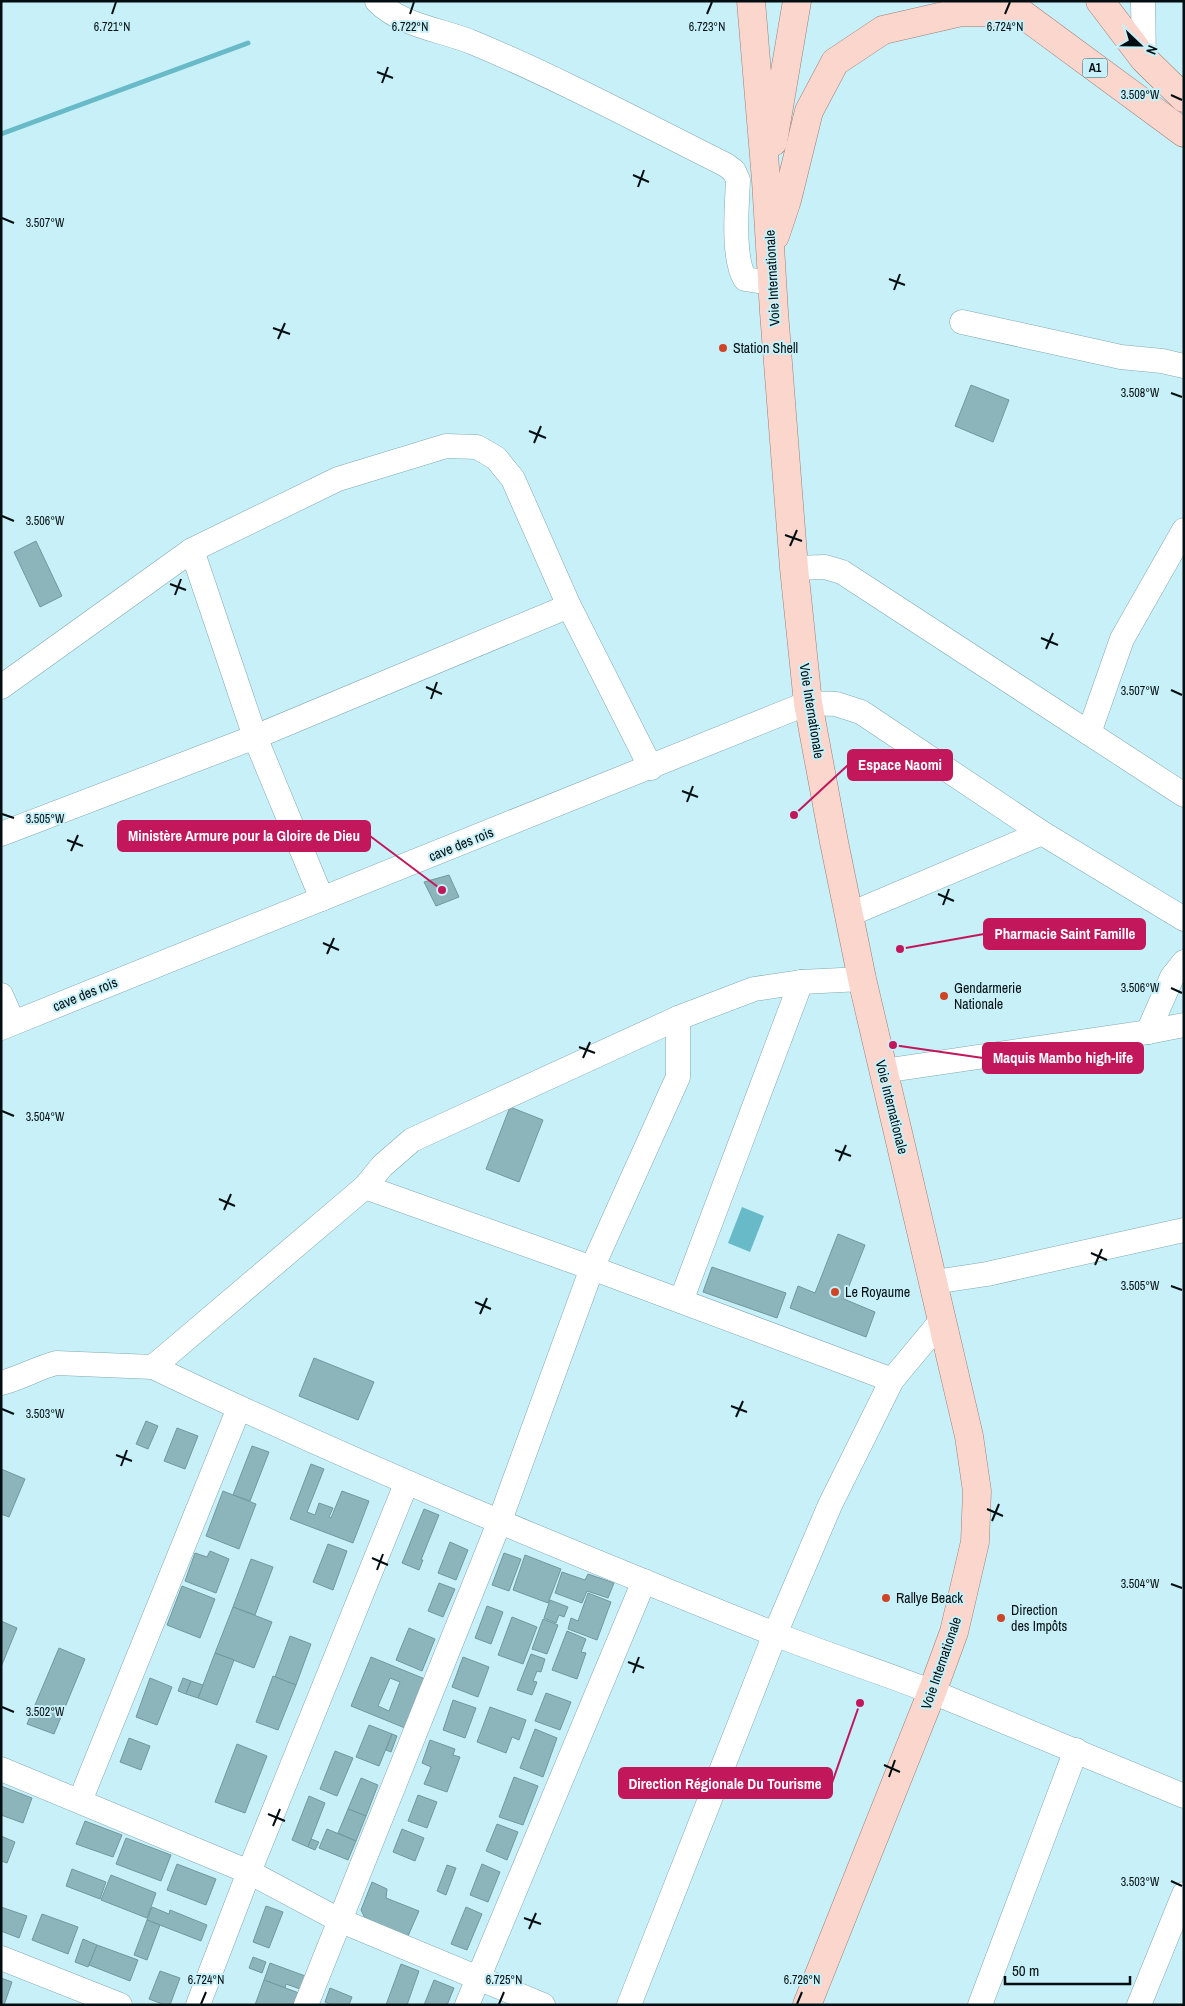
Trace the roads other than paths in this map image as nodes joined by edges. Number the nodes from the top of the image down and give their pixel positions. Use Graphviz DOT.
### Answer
graph roads {
  1 [pos="377,1"];
  2 [pos="751,1"];
  3 [pos="797,1"];
  4 [pos="1100,1"];
  5 [pos="1143,1"];
  6 [pos="1014,7"];
  7 [pos="1144,59"];
  8 [pos="1184,98"];
  9 [pos="1184,132"];
  10 [pos="766,180"];
  11 [pos="771,250"];
  12 [pos="772,283"];
  13 [pos="962,322"];
  14 [pos="1184,366"];
  15 [pos="1184,530"];
  16 [pos="192,550"];
  17 [pos="794,568"];
  18 [pos="569,606"];
  19 [pos="1,687"];
  20 [pos="808,703"];
  21 [pos="1090,733"];
  22 [pos="255,738"];
  23 [pos="651,768"];
  24 [pos="1184,795"];
  25 [pos="1042,833"];
  26 [pos="1,834"];
  27 [pos="322,899"];
  28 [pos="848,915"];
  29 [pos="1184,919"];
  30 [pos="1184,962"];
  31 [pos="862,979"];
  32 [pos="801,982"];
  33 [pos="1,995"];
  34 [pos="678,1018"];
  35 [pos="1184,1024"];
  36 [pos="7,1025"];
  37 [pos="1148,1032"];
  38 [pos="884,1071"];
  39 [pos="365,1187"];
  40 [pos="1184,1230"];
  41 [pos="592,1268"];
  42 [pos="934,1282"];
  43 [pos="681,1301"];
  44 [pos="942,1320"];
  45 [pos="152,1367"];
  46 [pos="892,1380"];
  47 [pos="1,1382"];
  48 [pos="239,1408"];
  49 [pos="406,1484"];
  50 [pos="499,1523"];
  51 [pos="644,1581"];
  52 [pos="775,1634"];
  53 [pos="932,1692"];
  54 [pos="1076,1750"];
  55 [pos="1,1769"];
  56 [pos="1184,1796"];
  57 [pos="80,1801"];
  58 [pos="249,1872"];
  59 [pos="1184,1894"];
  60 [pos="339,1920"];
  61 [pos="1,1958"];
  62 [pos="478,1979"];
  63 [pos="120,2005"];
  64 [pos="198,2005"];
  65 [pos="306,2005"];
  66 [pos="467,2005"];
  67 [pos="543,2005"];
  68 [pos="629,2005"];
  69 [pos="807,2005"];
  70 [pos="980,2005"];
  71 [pos="1139,2005"];
  1 -- 12 [label="street"];
  2 -- 10 [label="main road, Voie Internationale"];
  3 -- 10 [label="main road, Voie Internationale"];
  4 -- 7 [label="main road"];
  5 -- 7 [label="street"];
  6 -- 9 [label="main road, A1"];
  6 -- 11 [label="main road"];
  7 -- 8 [label="main road"];
  10 -- 11 [label="main road, Voie Internationale"];
  11 -- 12 [label="main road, Voie Internationale"];
  12 -- 17 [label="main road, Voie Internationale"];
  13 -- 14 [label="street"];
  15 -- 21 [label="street"];
  16 -- 18 [label="street"];
  16 -- 19 [label="street"];
  16 -- 22 [label="street"];
  17 -- 20 [label="main road, Voie Internationale"];
  17 -- 21 [label="street"];
  18 -- 22 [label="street"];
  18 -- 23 [label="street"];
  20 -- 23 [label="street, cave des rois"];
  20 -- 25 [label="street"];
  20 -- 28 [label="main road, Voie Internationale"];
  21 -- 24 [label="street"];
  22 -- 26 [label="street"];
  22 -- 27 [label="street"];
  23 -- 27 [label="street, cave des rois"];
  25 -- 28 [label="street"];
  25 -- 29 [label="street"];
  27 -- 36 [label="street, cave des rois"];
  28 -- 31 [label="main road, Voie Internationale"];
  30 -- 37 [label="street"];
  31 -- 32 [label="street"];
  31 -- 38 [label="main road, Voie Internationale"];
  32 -- 34 [label="street"];
  32 -- 43 [label="street"];
  33 -- 36 [label="street"];
  34 -- 39 [label="street"];
  34 -- 41 [label="street"];
  35 -- 37 [label="street"];
  37 -- 38 [label="street"];
  38 -- 42 [label="main road, Voie Internationale"];
  39 -- 41 [label="street"];
  39 -- 45 [label="street"];
  40 -- 42 [label="street"];
  41 -- 43 [label="street"];
  41 -- 50 [label="street"];
  42 -- 44 [label="main road, Voie Internationale"];
  43 -- 46 [label="street"];
  44 -- 46 [label="street"];
  44 -- 53 [label="main road, Voie Internationale"];
  45 -- 47 [label="street"];
  45 -- 48 [label="street"];
  46 -- 52 [label="street"];
  48 -- 49 [label="street"];
  48 -- 57 [label="street"];
  49 -- 50 [label="street"];
  49 -- 58 [label="street"];
  50 -- 51 [label="street"];
  50 -- 60 [label="street"];
  51 -- 52 [label="street"];
  51 -- 62 [label="street"];
  52 -- 53 [label="street"];
  52 -- 68 [label="street"];
  53 -- 54 [label="street"];
  53 -- 69 [label="main road, Voie Internationale"];
  54 -- 56 [label="street"];
  54 -- 70 [label="street"];
  55 -- 57 [label="street"];
  57 -- 58 [label="street"];
  58 -- 60 [label="street"];
  58 -- 64 [label="street"];
  59 -- 71 [label="street"];
  60 -- 62 [label="street"];
  60 -- 65 [label="street"];
  61 -- 63 [label="street"];
  62 -- 66 [label="street"];
  62 -- 67 [label="street"];
}
